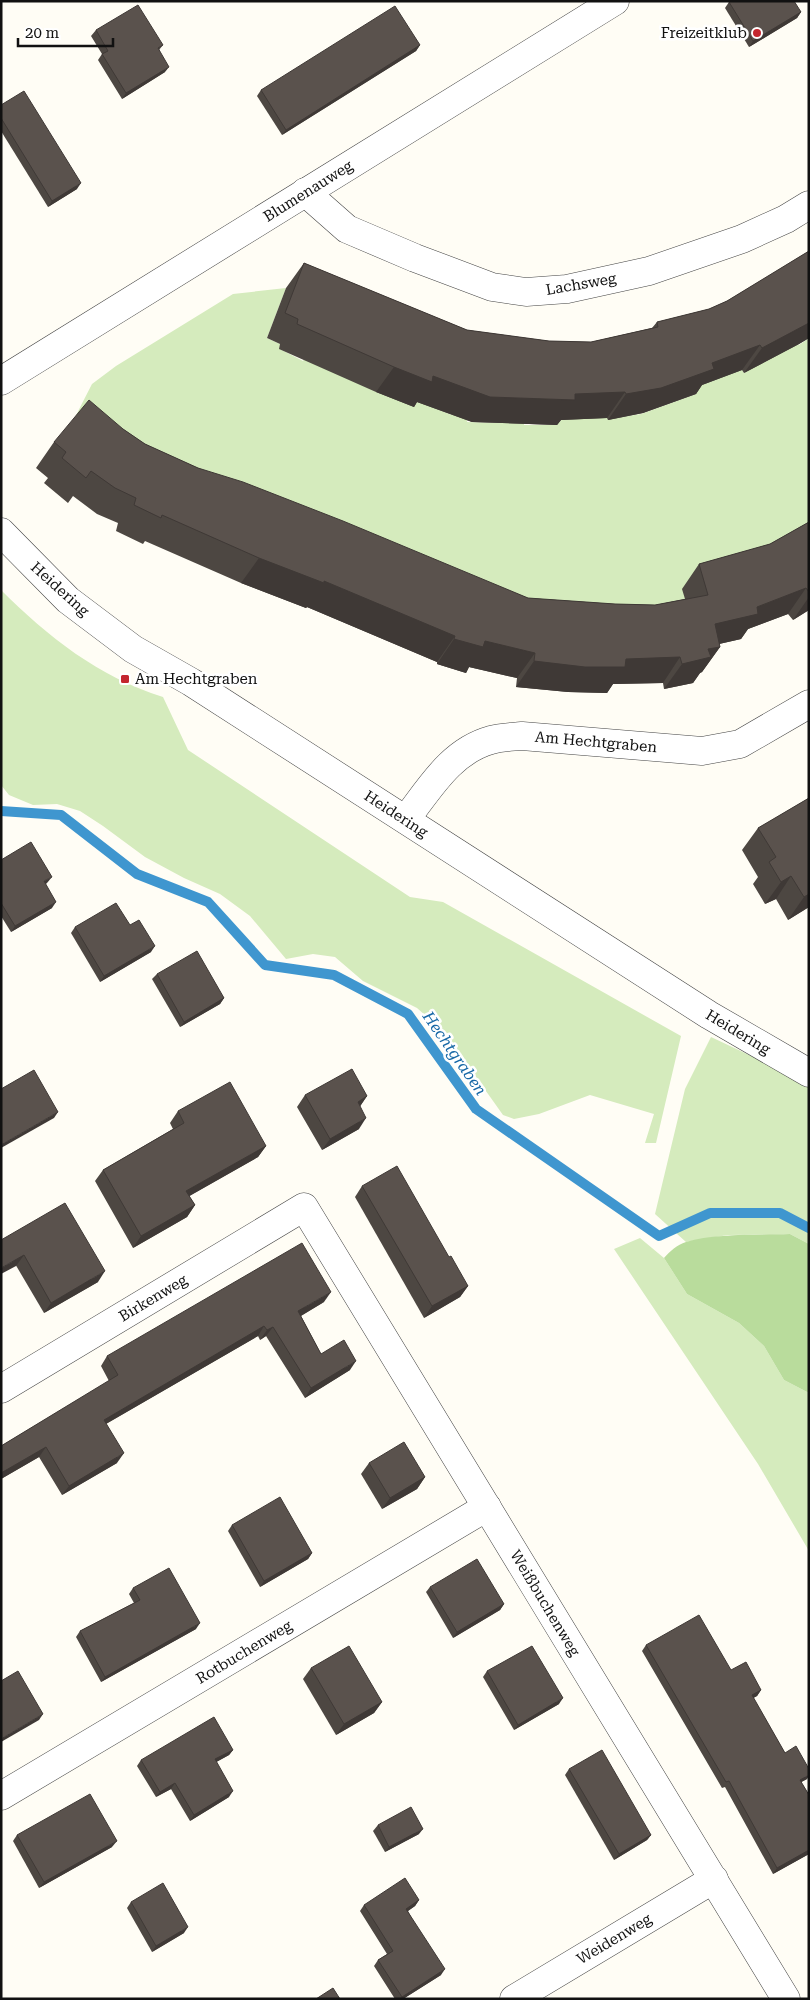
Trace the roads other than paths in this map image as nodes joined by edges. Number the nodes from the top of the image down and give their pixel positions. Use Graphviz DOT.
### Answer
graph roads {
  1 [pos="615,1"];
  2 [pos="306,192"];
  3 [pos="809,206"];
  4 [pos="1,381"];
  5 [pos="1,532"];
  6 [pos="809,704"];
  7 [pos="406,819"];
  8 [pos="809,1073"];
  9 [pos="304,1207"];
  10 [pos="1,1389"];
  11 [pos="487,1507"];
  12 [pos="1,1796"];
  13 [pos="714,1879"];
  14 [pos="514,1999"];
  15 [pos="786,1999"];
  1 -- 2 [label="street, Blumenauweg"];
  2 -- 3 [label="street, Lachsweg"];
  2 -- 4 [label="street, Blumenauweg"];
  5 -- 7 [label="street, Heidering"];
  6 -- 7 [label="street, Am Hechtgraben"];
  7 -- 8 [label="street, Heidering"];
  9 -- 10 [label="street, Birkenweg"];
  9 -- 11 [label="street, Weißbuchenweg"];
  11 -- 12 [label="street, Rotbuchenweg"];
  11 -- 13 [label="street, Weißbuchenweg"];
  13 -- 14 [label="street, Weidenweg"];
  13 -- 15 [label="street, Weißbuchenweg"];
}
